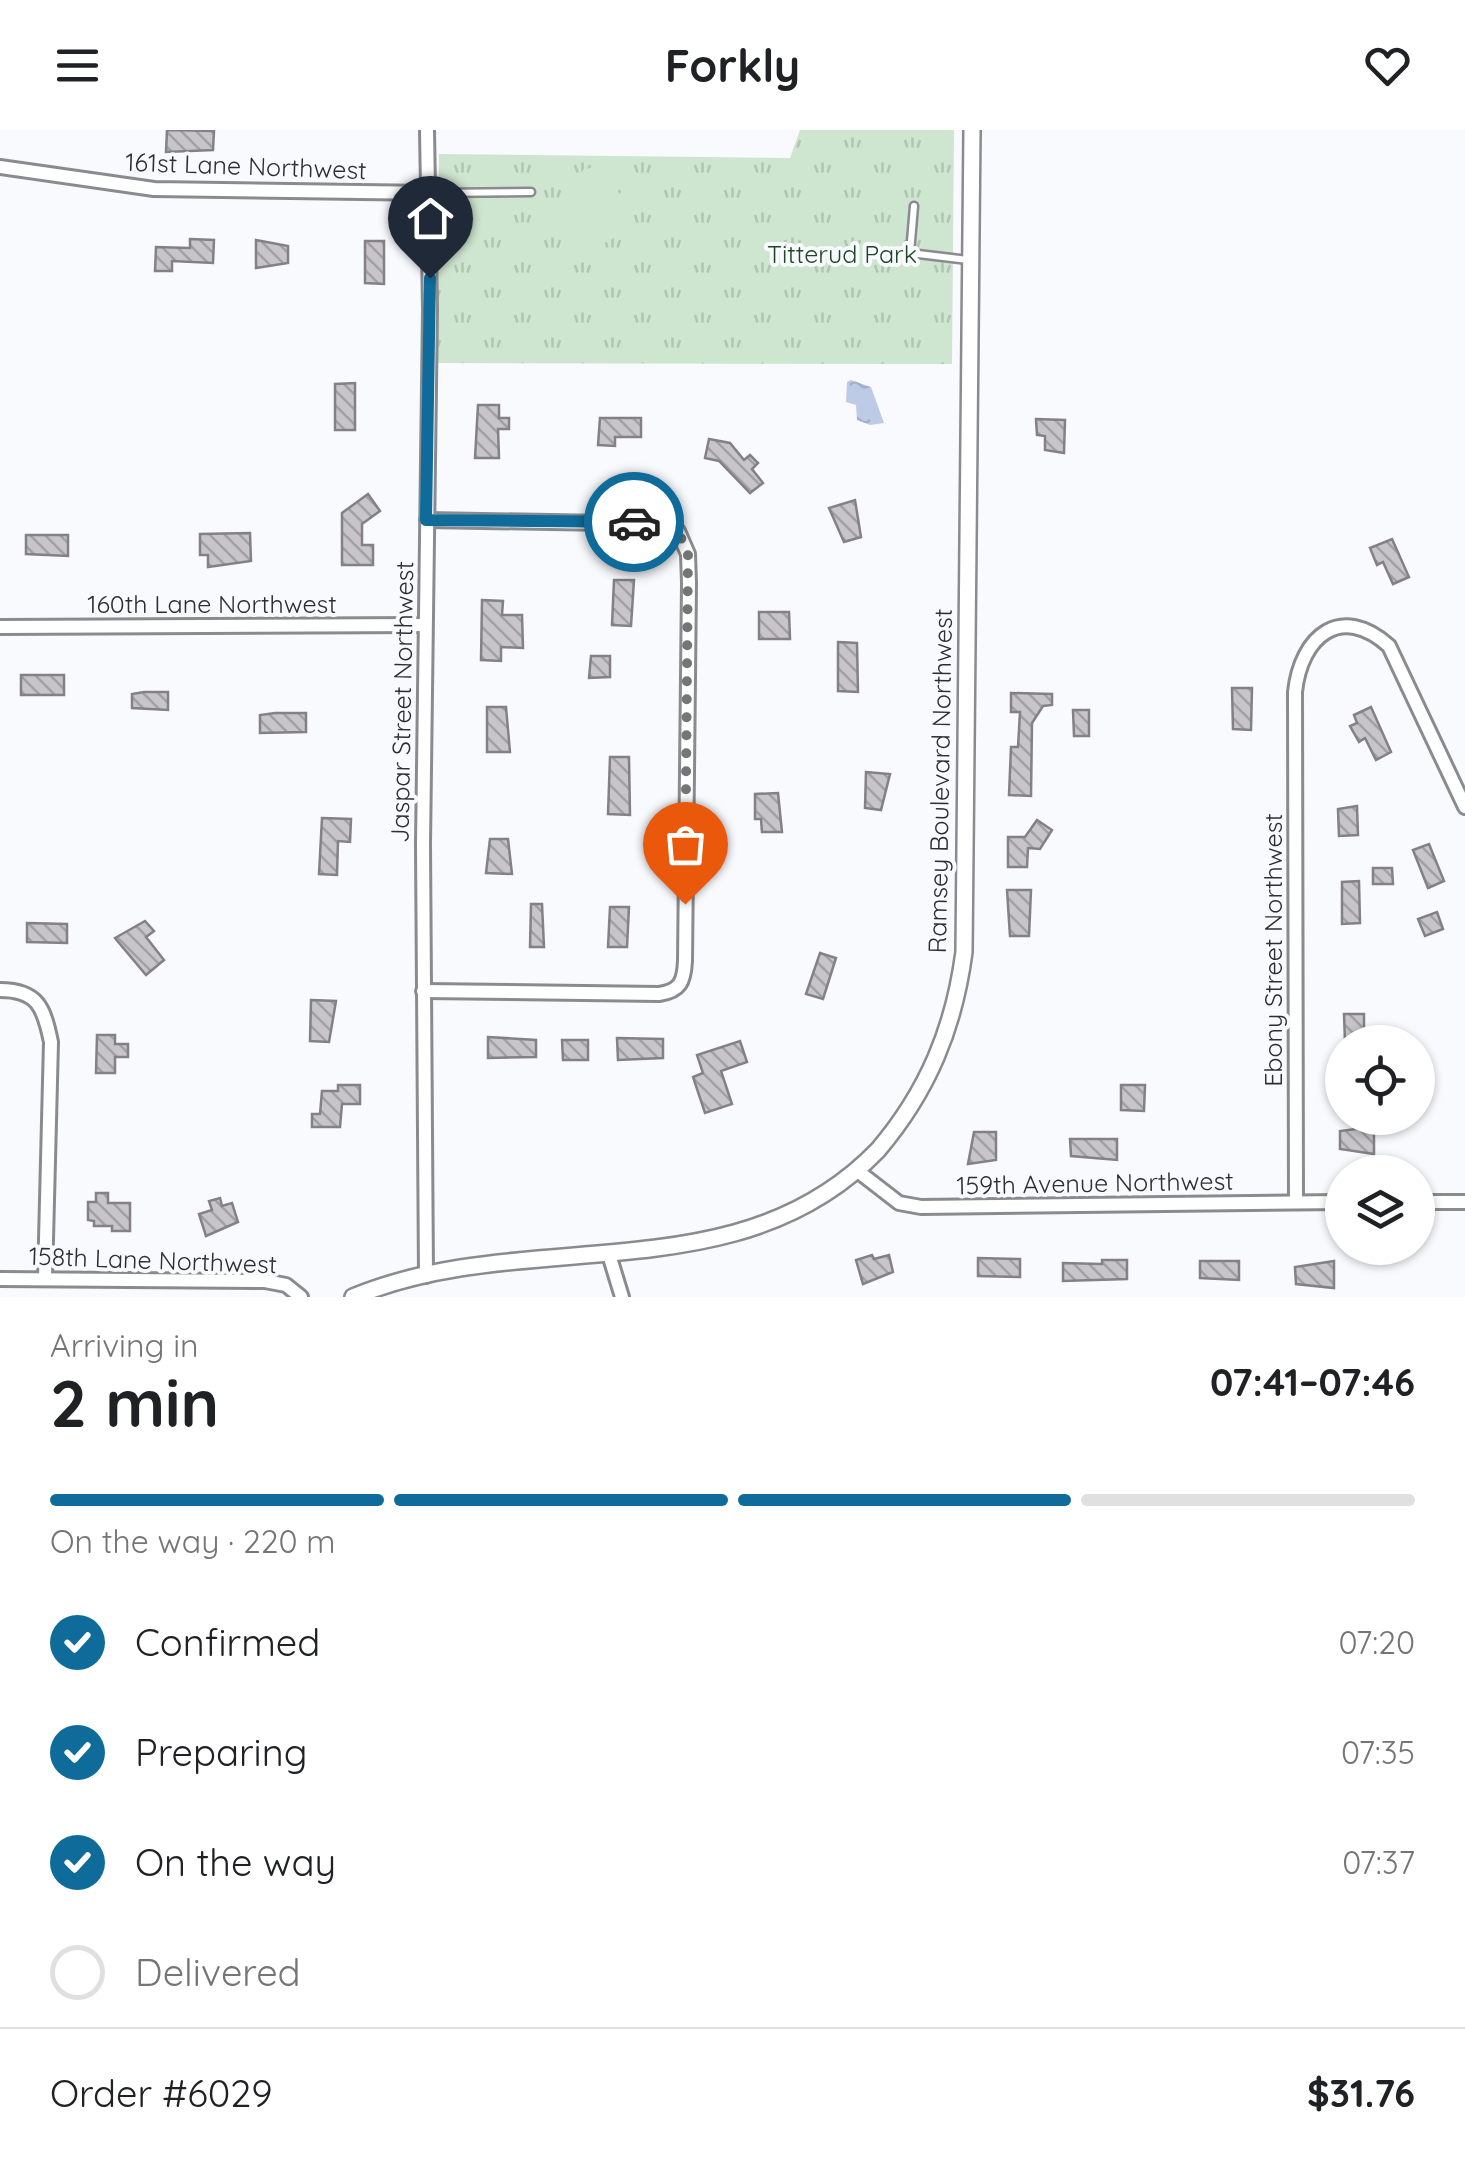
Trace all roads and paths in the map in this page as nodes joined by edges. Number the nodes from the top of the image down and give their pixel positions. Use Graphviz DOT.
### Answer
graph roads {
  1 [pos="428,130"];
  2 [pos="972,130"];
  3 [pos="0,167"];
  4 [pos="532,192"];
  5 [pos="431,193"];
  6 [pos="914,206"];
  7 [pos="970,260"];
  8 [pos="426,520"];
  9 [pos="425,625"];
  10 [pos="0,627"];
  11 [pos="1465,808"];
  12 [pos="0,990"];
  13 [pos="423,991"];
  14 [pos="859,1172"];
  15 [pos="1296,1202"];
  16 [pos="1325,1202"];
  17 [pos="1435,1202"];
  18 [pos="1465,1202"];
  19 [pos="610,1261"];
  20 [pos="426,1276"];
  21 [pos="0,1278"];
  22 [pos="46,1278"];
  23 [pos="302,1297"];
  24 [pos="353,1297"];
  25 [pos="622,1297"];
  1 -- 5 [label="street, Jaspar Street Northwest"];
  2 -- 7 [label="street, Ramsey Boulevard Northwest"];
  3 -- 5 [label="street, 161st Lane Northwest"];
  4 -- 5 [label="lane"];
  5 -- 8 [label="street, Jaspar Street Northwest"];
  6 -- 7 [label="lane"];
  7 -- 14 [label="street, Ramsey Boulevard Northwest"];
  8 -- 9 [label="street, Jaspar Street Northwest"];
  8 -- 13 [label="street"];
  9 -- 10 [label="street, 160th Lane Northwest"];
  9 -- 13 [label="street, Jaspar Street Northwest"];
  11 -- 15 [label="street, Ebony Street Northwest"];
  12 -- 22 [label="street"];
  13 -- 20 [label="street, Jaspar Street Northwest"];
  14 -- 15 [label="street, 159th Avenue Northwest"];
  14 -- 19 [label="street, Ramsey Boulevard Northwest"];
  15 -- 16 [label="street, 159th Avenue Northwest"];
  17 -- 18 [label="street"];
  19 -- 20 [label="street, Ramsey Boulevard Northwest"];
  19 -- 25 [label="street"];
  20 -- 24 [label="street, Ramsey Boulevard Northwest"];
  21 -- 22 [label="street, 158th Lane Northwest"];
  22 -- 23 [label="street, 158th Lane Northwest"];
}
